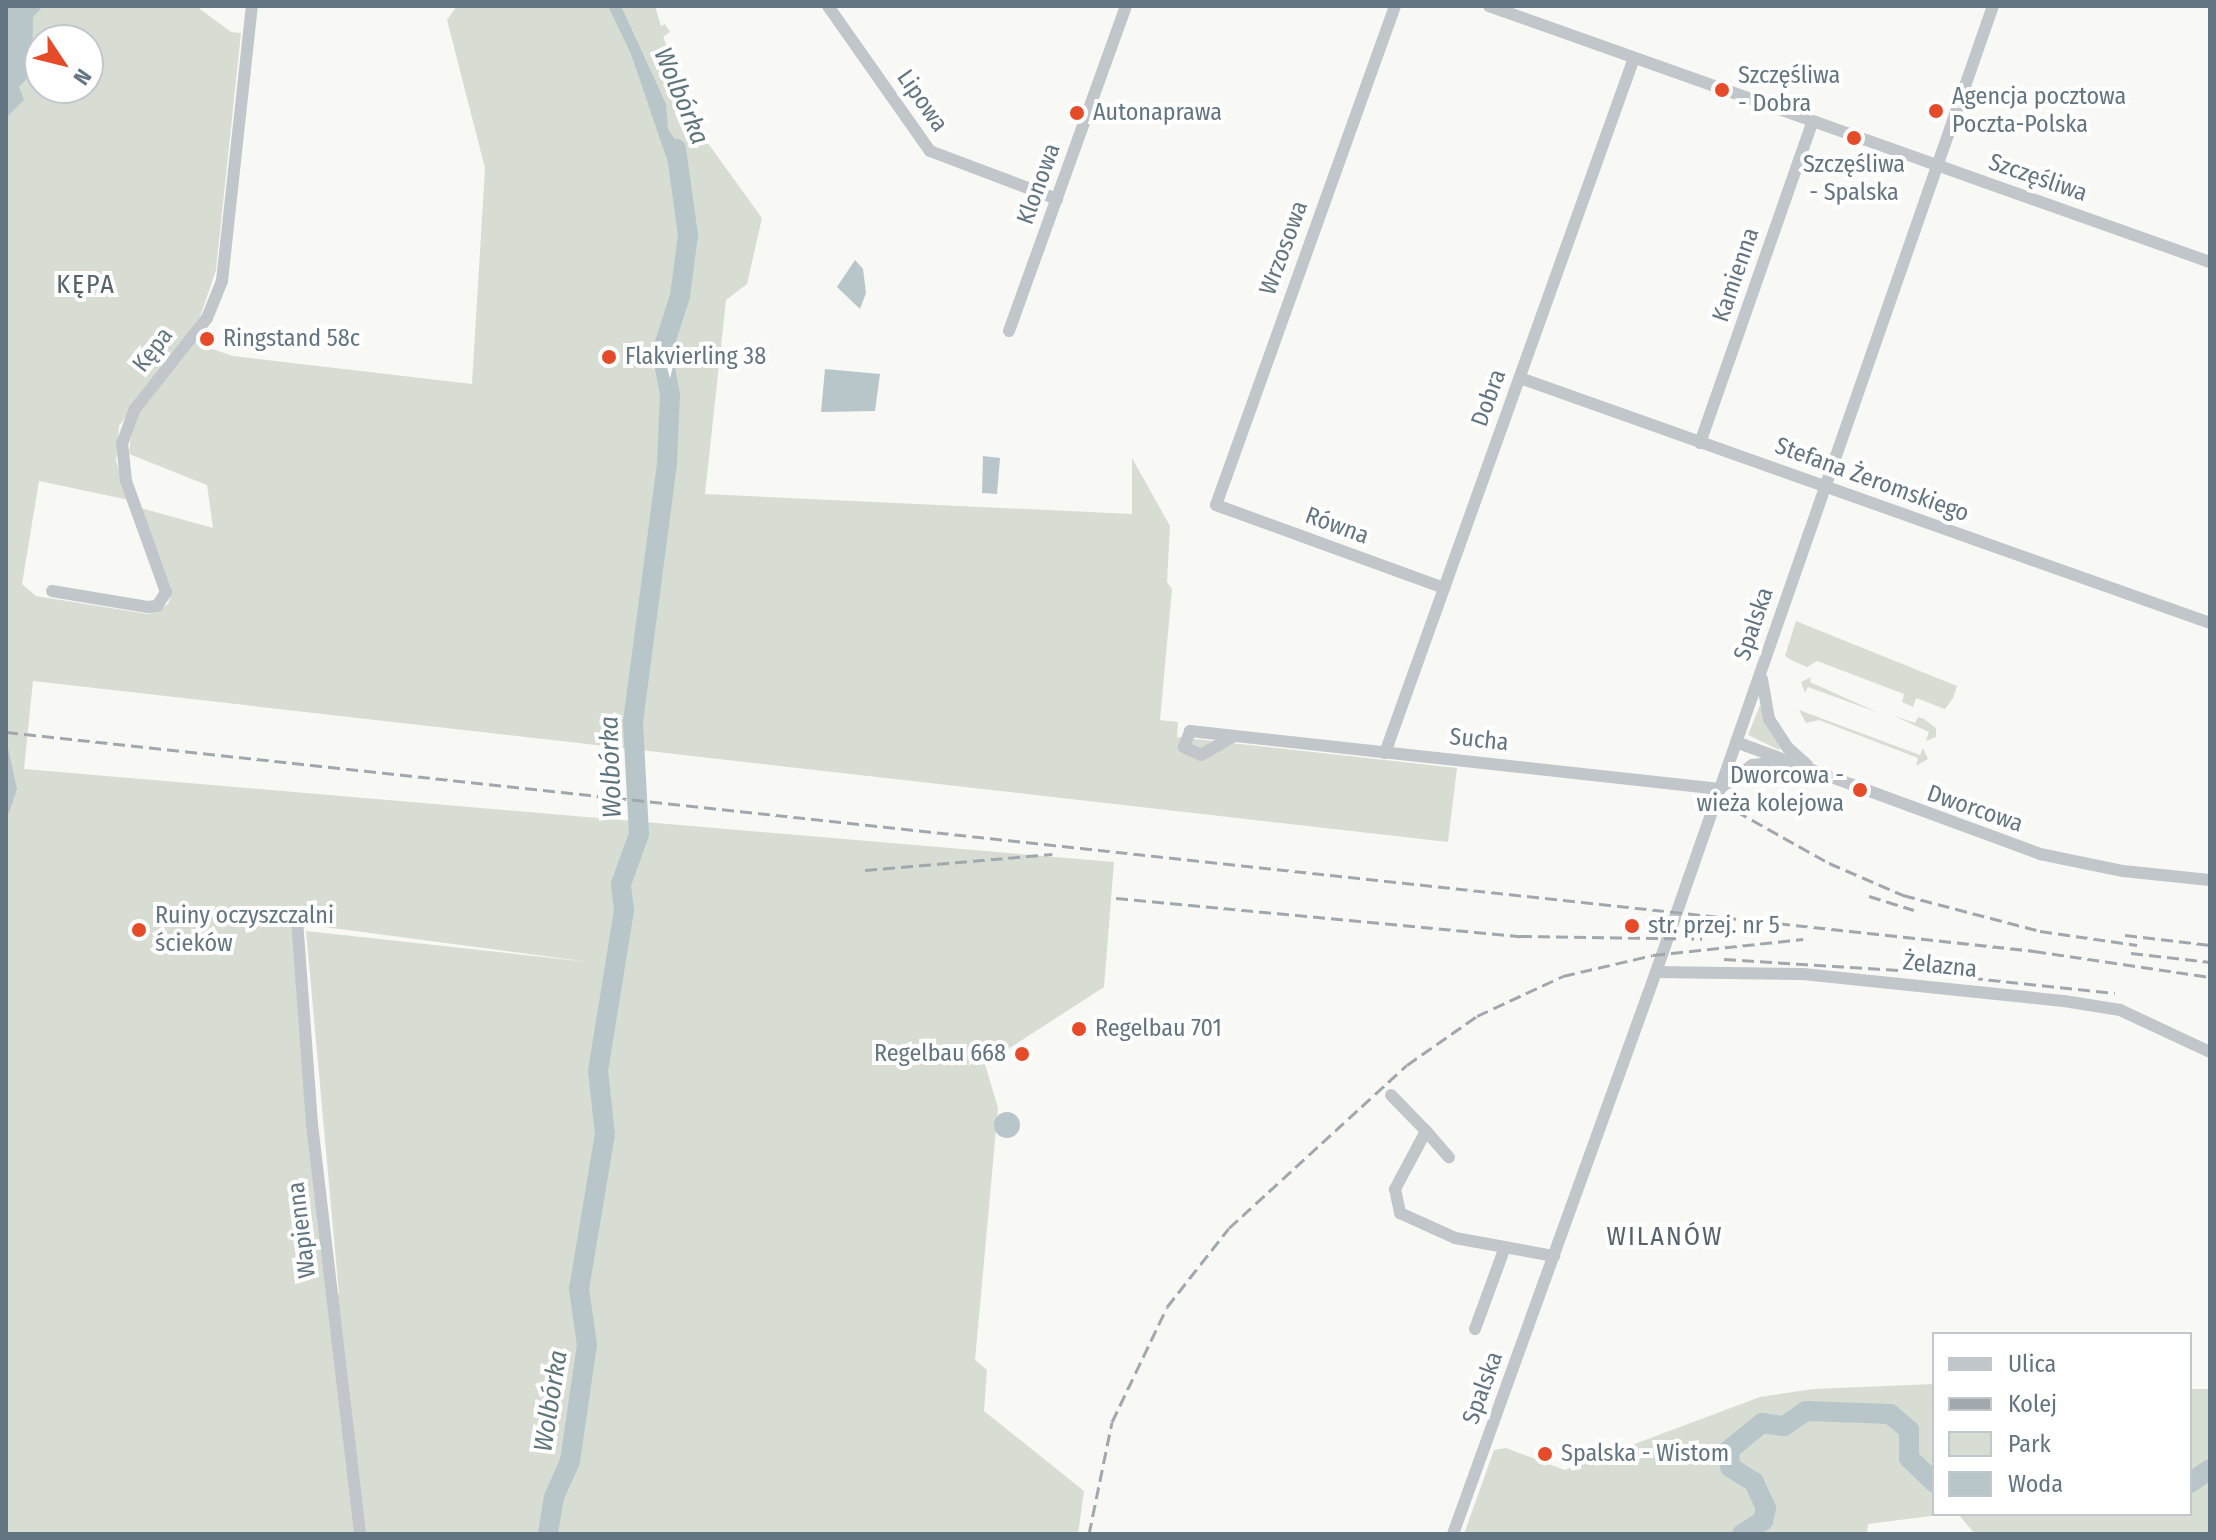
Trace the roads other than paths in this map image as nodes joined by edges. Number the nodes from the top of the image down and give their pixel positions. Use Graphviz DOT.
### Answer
graph roads {
  1 [pos="252,6"];
  2 [pos="828,6"];
  3 [pos="1126,6"];
  4 [pos="1395,6"];
  5 [pos="1489,6"];
  6 [pos="1993,6"];
  7 [pos="1634,58"];
  8 [pos="1812,123"];
  9 [pos="1937,167"];
  10 [pos="1057,199"];
  11 [pos="2210,262"];
  12 [pos="1009,331"];
  13 [pos="1520,378"];
  14 [pos="1700,443"];
  15 [pos="1825,487"];
  16 [pos="1216,505"];
  17 [pos="1444,588"];
  18 [pos="52,591"];
  19 [pos="2210,623"];
  20 [pos="1762,668"];
  21 [pos="1234,736"];
  22 [pos="1736,742"];
  23 [pos="1385,753"];
  24 [pos="1790,763"];
  25 [pos="1819,775"];
  26 [pos="1720,789"];
  27 [pos="2210,880"];
  28 [pos="297,920"];
  29 [pos="1656,972"];
  30 [pos="2210,1052"];
  31 [pos="1391,1095"];
  32 [pos="1426,1131"];
  33 [pos="1449,1157"];
  34 [pos="1505,1247"];
  35 [pos="1554,1256"];
  36 [pos="1475,1329"];
  37 [pos="360,1534"];
  38 [pos="1453,1534"];
  1 -- 18 [label="street, Kępa"];
  2 -- 10 [label="street, Lipowa"];
  3 -- 10 [label="street, Klonowa"];
  4 -- 16 [label="street, Wrzosowa"];
  5 -- 7 [label="street, Szczęśliwa"];
  6 -- 9 [label="street, Spalska"];
  7 -- 8 [label="street, Szczęśliwa"];
  7 -- 13 [label="street, Dobra"];
  8 -- 9 [label="street, Szczęśliwa"];
  8 -- 14 [label="street, Kamienna"];
  9 -- 11 [label="street, Szczęśliwa"];
  9 -- 15 [label="street, Spalska"];
  10 -- 12 [label="street, Klonowa"];
  13 -- 14 [label="street, Stefana Żeromskiego"];
  13 -- 17 [label="street, Dobra"];
  14 -- 15 [label="street, Stefana Żeromskiego"];
  15 -- 19 [label="street, Stefana Żeromskiego"];
  15 -- 20 [label="street, Spalska"];
  16 -- 17 [label="street, Równa"];
  17 -- 23 [label="street, Dobra"];
  20 -- 22 [label="street, Spalska"];
  20 -- 25 [label="street"];
  21 -- 23 [label="street, Sucha"];
  22 -- 24 [label="street, Dworcowa"];
  22 -- 26 [label="street, Spalska"];
  23 -- 26 [label="street, Sucha"];
  24 -- 25 [label="street, Dworcowa"];
  24 -- 26 [label="street"];
  25 -- 27 [label="street, Dworcowa"];
  26 -- 29 [label="street, Spalska"];
  28 -- 37 [label="street, Wapienna"];
  29 -- 30 [label="street, Żelazna"];
  29 -- 35 [label="street, Spalska"];
  31 -- 32 [label="street"];
  32 -- 33 [label="street"];
  32 -- 34 [label="street"];
  34 -- 35 [label="street"];
  34 -- 36 [label="street, Spalska"];
  35 -- 38 [label="street, Spalska"];
}
